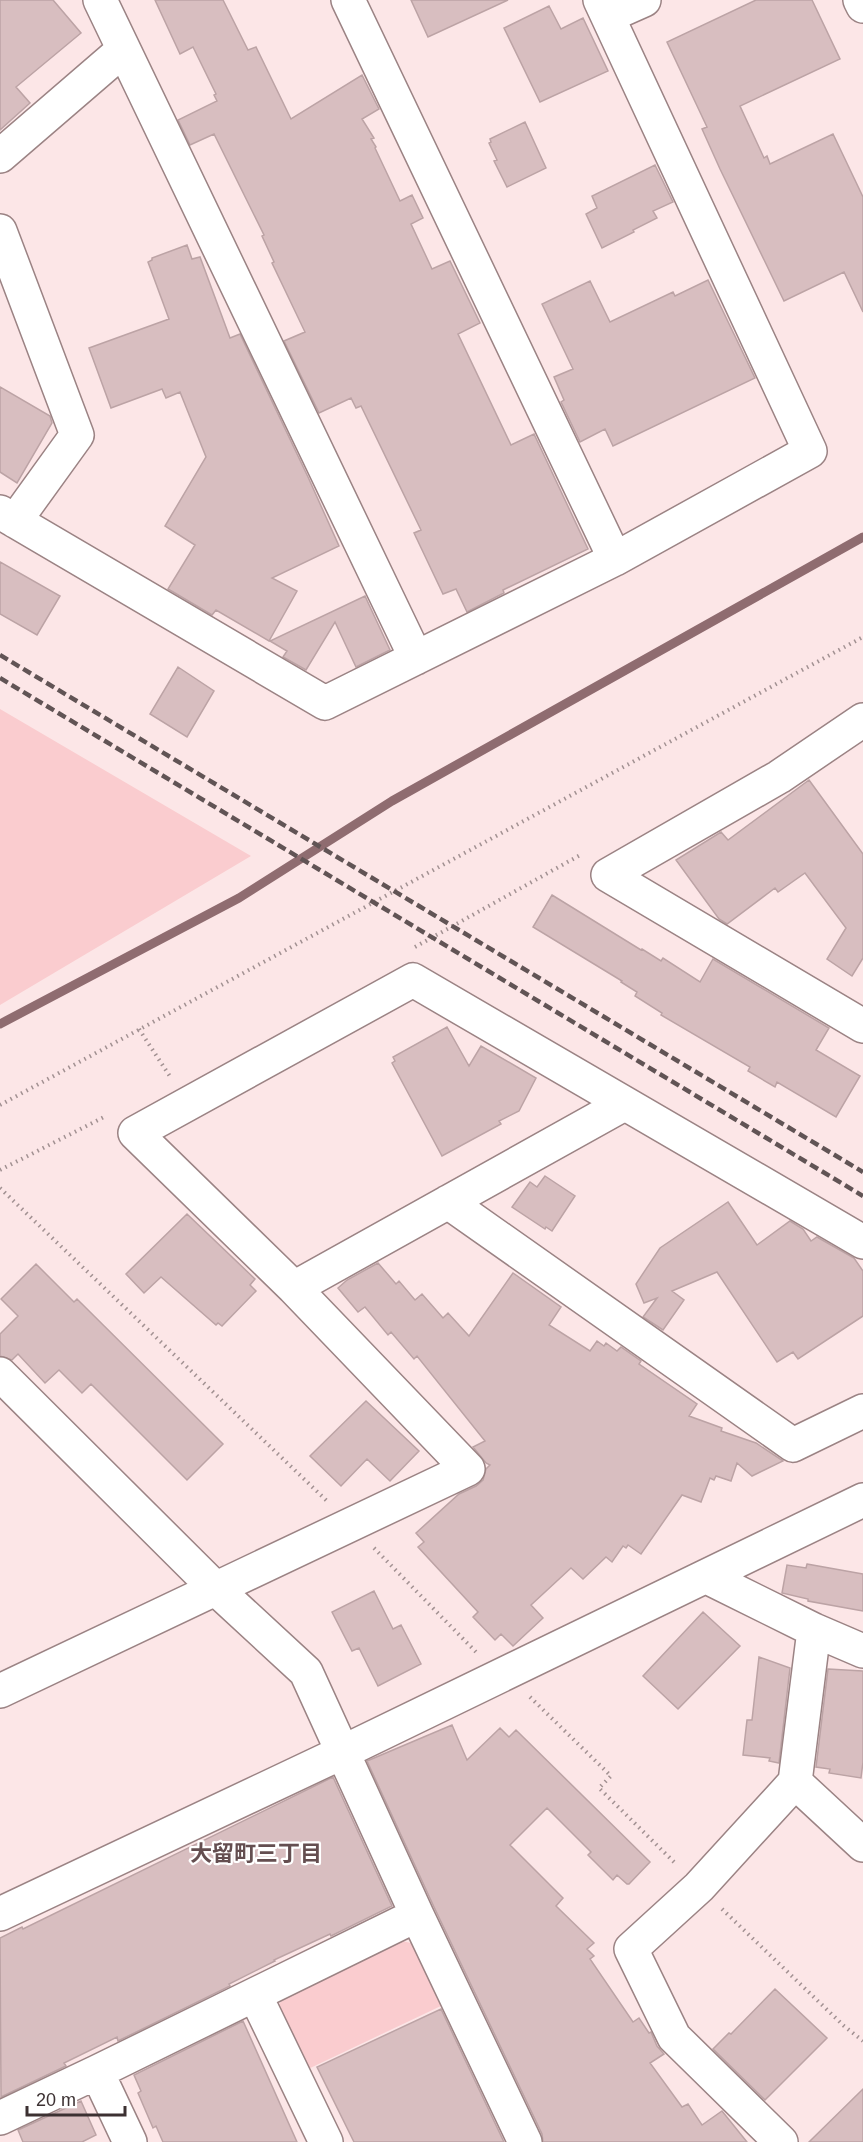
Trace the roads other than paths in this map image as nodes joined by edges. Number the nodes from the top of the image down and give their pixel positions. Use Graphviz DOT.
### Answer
graph roads {
  1 [pos="100,0"];
  2 [pos="348,0"];
  3 [pos="644,0"];
  4 [pos="860,0"];
  5 [pos="863,6"];
  6 [pos="604,8"];
  7 [pos="123,50"];
  8 [pos="0,156"];
  9 [pos="0,231"];
  10 [pos="8,516"];
  11 [pos="615,559"];
  12 [pos="416,658"];
  13 [pos="863,720"];
  14 [pos="863,1026"];
  15 [pos="624,1104"];
  16 [pos="448,1202"];
  17 [pos="863,1242"];
  18 [pos="294,1288"];
  19 [pos="0,1374"];
  20 [pos="863,1411"];
  21 [pos="863,1500"];
  22 [pos="707,1576"];
  23 [pos="215,1588"];
  24 [pos="814,1630"];
  25 [pos="863,1651"];
  26 [pos="0,1691"];
  27 [pos="343,1752"];
  28 [pos="795,1782"];
  29 [pos="863,1845"];
  30 [pos="0,1914"];
  31 [pos="417,1915"];
  32 [pos="255,1995"];
  33 [pos="97,2072"];
  34 [pos="0,2118"];
  35 [pos="130,2142"];
  36 [pos="326,2142"];
  37 [pos="525,2142"];
  38 [pos="782,2142"];
  1 -- 7 [label="street"];
  2 -- 11 [label="street"];
  3 -- 6 [label="street"];
  4 -- 5 [label="street"];
  6 -- 11 [label="street"];
  7 -- 8 [label="street"];
  7 -- 12 [label="street"];
  9 -- 10 [label="street"];
  10 -- 12 [label="street"];
  11 -- 12 [label="street"];
  13 -- 14 [label="street"];
  15 -- 16 [label="street"];
  15 -- 17 [label="street"];
  15 -- 18 [label="street"];
  16 -- 18 [label="street"];
  16 -- 20 [label="street"];
  18 -- 23 [label="street"];
  19 -- 23 [label="street"];
  21 -- 22 [label="street"];
  22 -- 24 [label="street"];
  22 -- 27 [label="street"];
  23 -- 26 [label="street"];
  23 -- 27 [label="street"];
  24 -- 25 [label="street"];
  24 -- 28 [label="street"];
  27 -- 30 [label="street"];
  27 -- 31 [label="street"];
  28 -- 29 [label="street"];
  28 -- 38 [label="street"];
  31 -- 32 [label="street"];
  31 -- 37 [label="street"];
  32 -- 33 [label="street"];
  32 -- 36 [label="street"];
  33 -- 34 [label="street"];
  33 -- 35 [label="street"];
}
